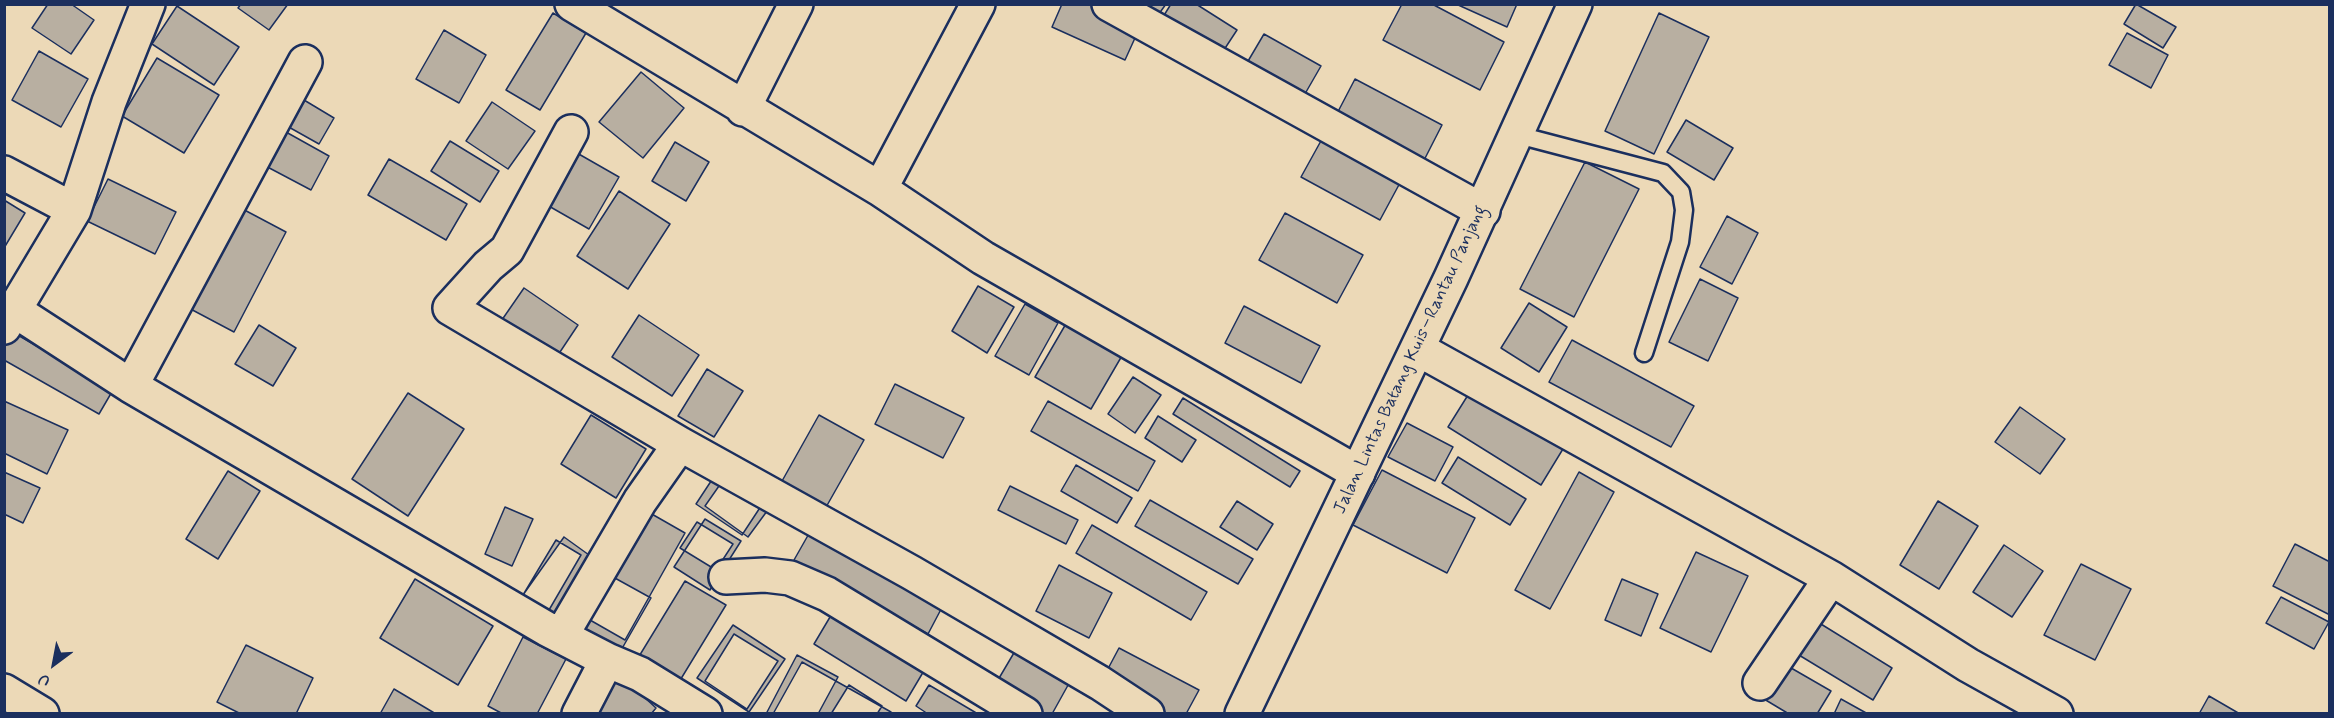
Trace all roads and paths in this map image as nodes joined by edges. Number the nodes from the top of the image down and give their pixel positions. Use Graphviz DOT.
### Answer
graph roads {
  1 [pos="148,4"];
  2 [pos="572,4"];
  3 [pos="796,4"];
  4 [pos="978,4"];
  5 [pos="1109,4"];
  6 [pos="1575,4"];
  7 [pos="305,62"];
  8 [pos="743,109"];
  9 [pos="570,132"];
  10 [pos="1518,135"];
  11 [pos="4,173"];
  12 [pos="880,189"];
  13 [pos="74,210"];
  14 [pos="1483,211"];
  15 [pos="9,318"];
  16 [pos="1418,349"];
  17 [pos="1644,353"];
  18 [pos="131,386"];
  19 [pos="680,444"];
  20 [pos="1358,473"];
  21 [pos="726,577"];
  22 [pos="1831,578"];
  23 [pos="561,636"];
  24 [pos="607,660"];
  25 [pos="1760,683"];
  26 [pos="4,691"];
  27 [pos="42,714"];
  28 [pos="579,714"];
  29 [pos="705,714"];
  30 [pos="1025,714"];
  31 [pos="1147,714"];
  32 [pos="1242,714"];
  33 [pos="2056,714"];
  1 -- 13 [label="street"];
  2 -- 8 [label="street"];
  3 -- 8 [label="street"];
  4 -- 12 [label="street"];
  5 -- 14 [label="street"];
  6 -- 10 [label="street, Jalan Lintas Batang Kuis–Rantau Panjang"];
  7 -- 18 [label="street"];
  8 -- 12 [label="street"];
  9 -- 19 [label="street"];
  10 -- 14 [label="street, Jalan Lintas Batang Kuis–Rantau Panjang"];
  10 -- 17 [label="lane"];
  11 -- 13 [label="street"];
  12 -- 20 [label="street"];
  13 -- 15 [label="street"];
  14 -- 16 [label="street, Jalan Lintas Batang Kuis–Rantau Panjang"];
  15 -- 18 [label="street"];
  16 -- 20 [label="street, Jalan Lintas Batang Kuis–Rantau Panjang"];
  16 -- 22 [label="street"];
  18 -- 23 [label="street"];
  19 -- 23 [label="street"];
  19 -- 31 [label="street"];
  20 -- 32 [label="street, Jalan Lintas Batang Kuis–Rantau Panjang"];
  21 -- 30 [label="street"];
  22 -- 25 [label="street"];
  22 -- 33 [label="street"];
  23 -- 24 [label="street"];
  24 -- 28 [label="street"];
  24 -- 29 [label="street"];
  26 -- 27 [label="street"];
}
